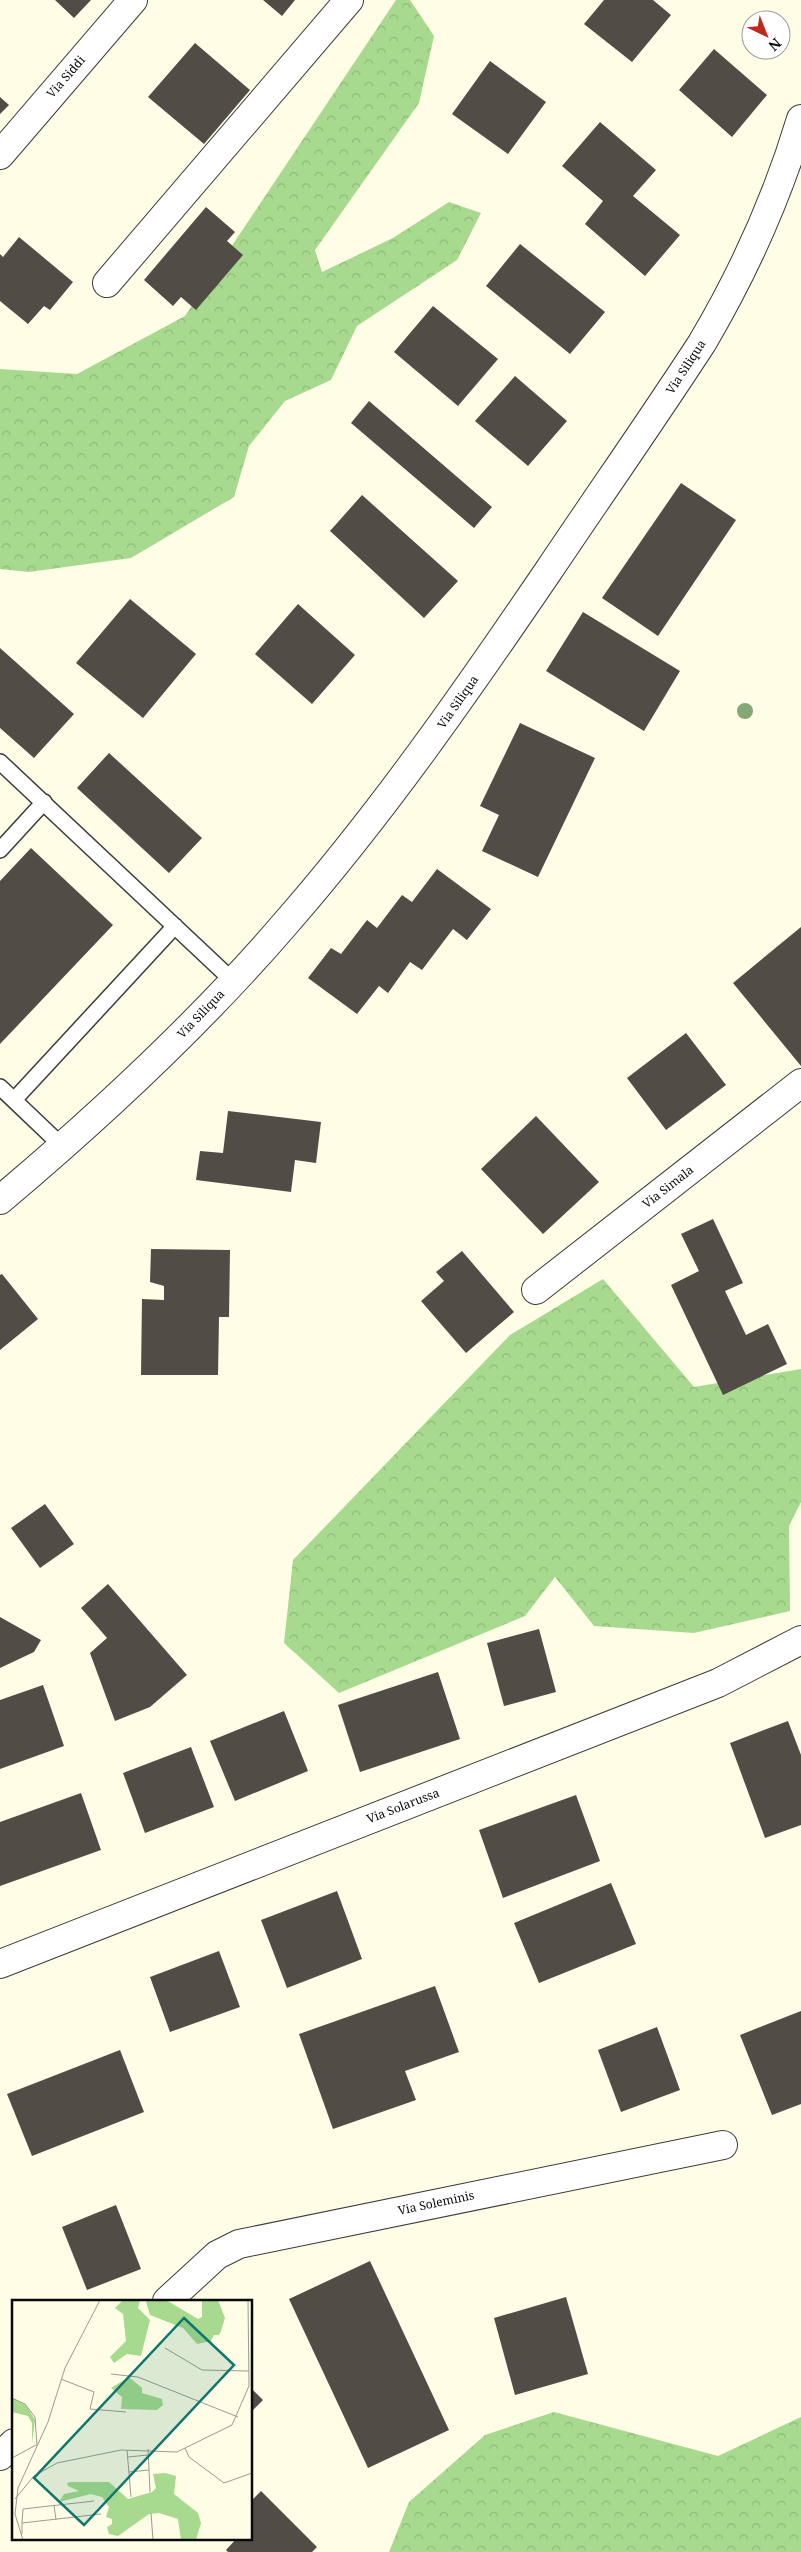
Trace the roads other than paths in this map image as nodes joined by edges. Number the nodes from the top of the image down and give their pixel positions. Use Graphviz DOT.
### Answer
graph roads {
  1 [pos="132,0"];
  2 [pos="348,0"];
  3 [pos="801,119"];
  4 [pos="0,155"];
  5 [pos="107,283"];
  6 [pos="0,762"];
  7 [pos="44,802"];
  8 [pos="0,850"];
  9 [pos="175,926"];
  10 [pos="233,981"];
  11 [pos="801,1083"];
  12 [pos="0,1087"];
  13 [pos="14,1100"];
  14 [pos="63,1147"];
  15 [pos="0,1200"];
  16 [pos="536,1290"];
  17 [pos="801,1640"];
  18 [pos="0,1964"];
  19 [pos="723,2145"];
  20 [pos="168,2300"];
  21 [pos="12,2445"];
  22 [pos="0,2456"];
  1 -- 4 [label="street, Via Siddi"];
  2 -- 5 [label="street"];
  3 -- 10 [label="street, Via Siliqua"];
  6 -- 7 [label="lane"];
  7 -- 8 [label="lane"];
  7 -- 9 [label="lane"];
  9 -- 10 [label="lane"];
  9 -- 13 [label="lane"];
  10 -- 14 [label="street, Via Siliqua"];
  11 -- 16 [label="street, Via Simala"];
  12 -- 13 [label="lane"];
  13 -- 14 [label="lane"];
  14 -- 15 [label="street, Via Siliqua"];
  17 -- 18 [label="street, Via Solarussa"];
  19 -- 20 [label="street, Via Soleminis"];
  21 -- 22 [label="street"];
}
